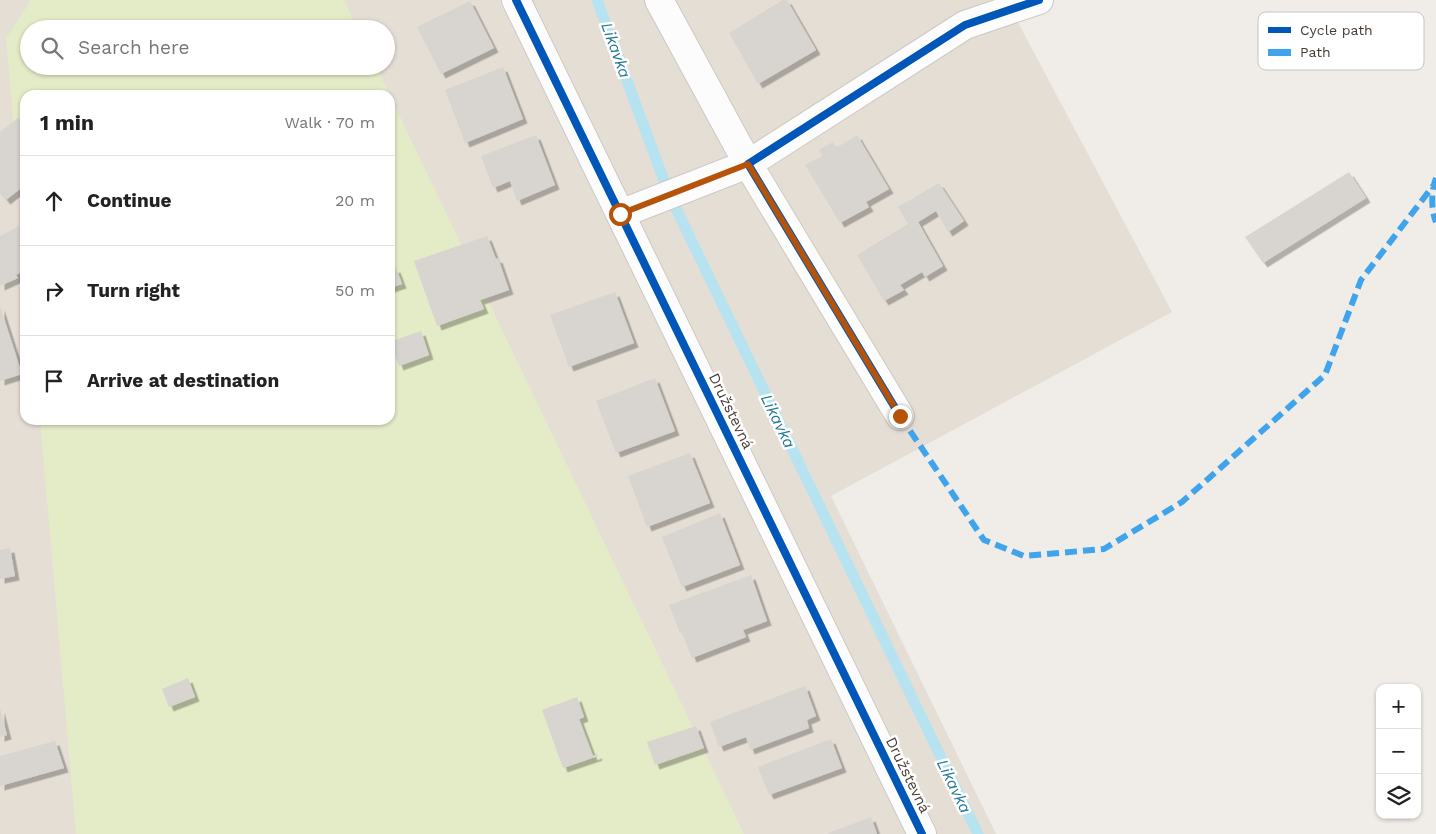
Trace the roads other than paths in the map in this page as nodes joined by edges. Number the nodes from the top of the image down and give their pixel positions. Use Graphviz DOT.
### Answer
graph roads {
  1 [pos="516,0"];
  2 [pos="659,0"];
  3 [pos="1039,0"];
  4 [pos="748,164"];
  5 [pos="620,214"];
  6 [pos="900,416"];
  7 [pos="922,834"];
  1 -- 5 [label="street, Družstevná"];
  2 -- 4 [label="street"];
  3 -- 4 [label="street"];
  4 -- 5 [label="street"];
  4 -- 6 [label="street"];
  5 -- 7 [label="street, Družstevná"];
}
